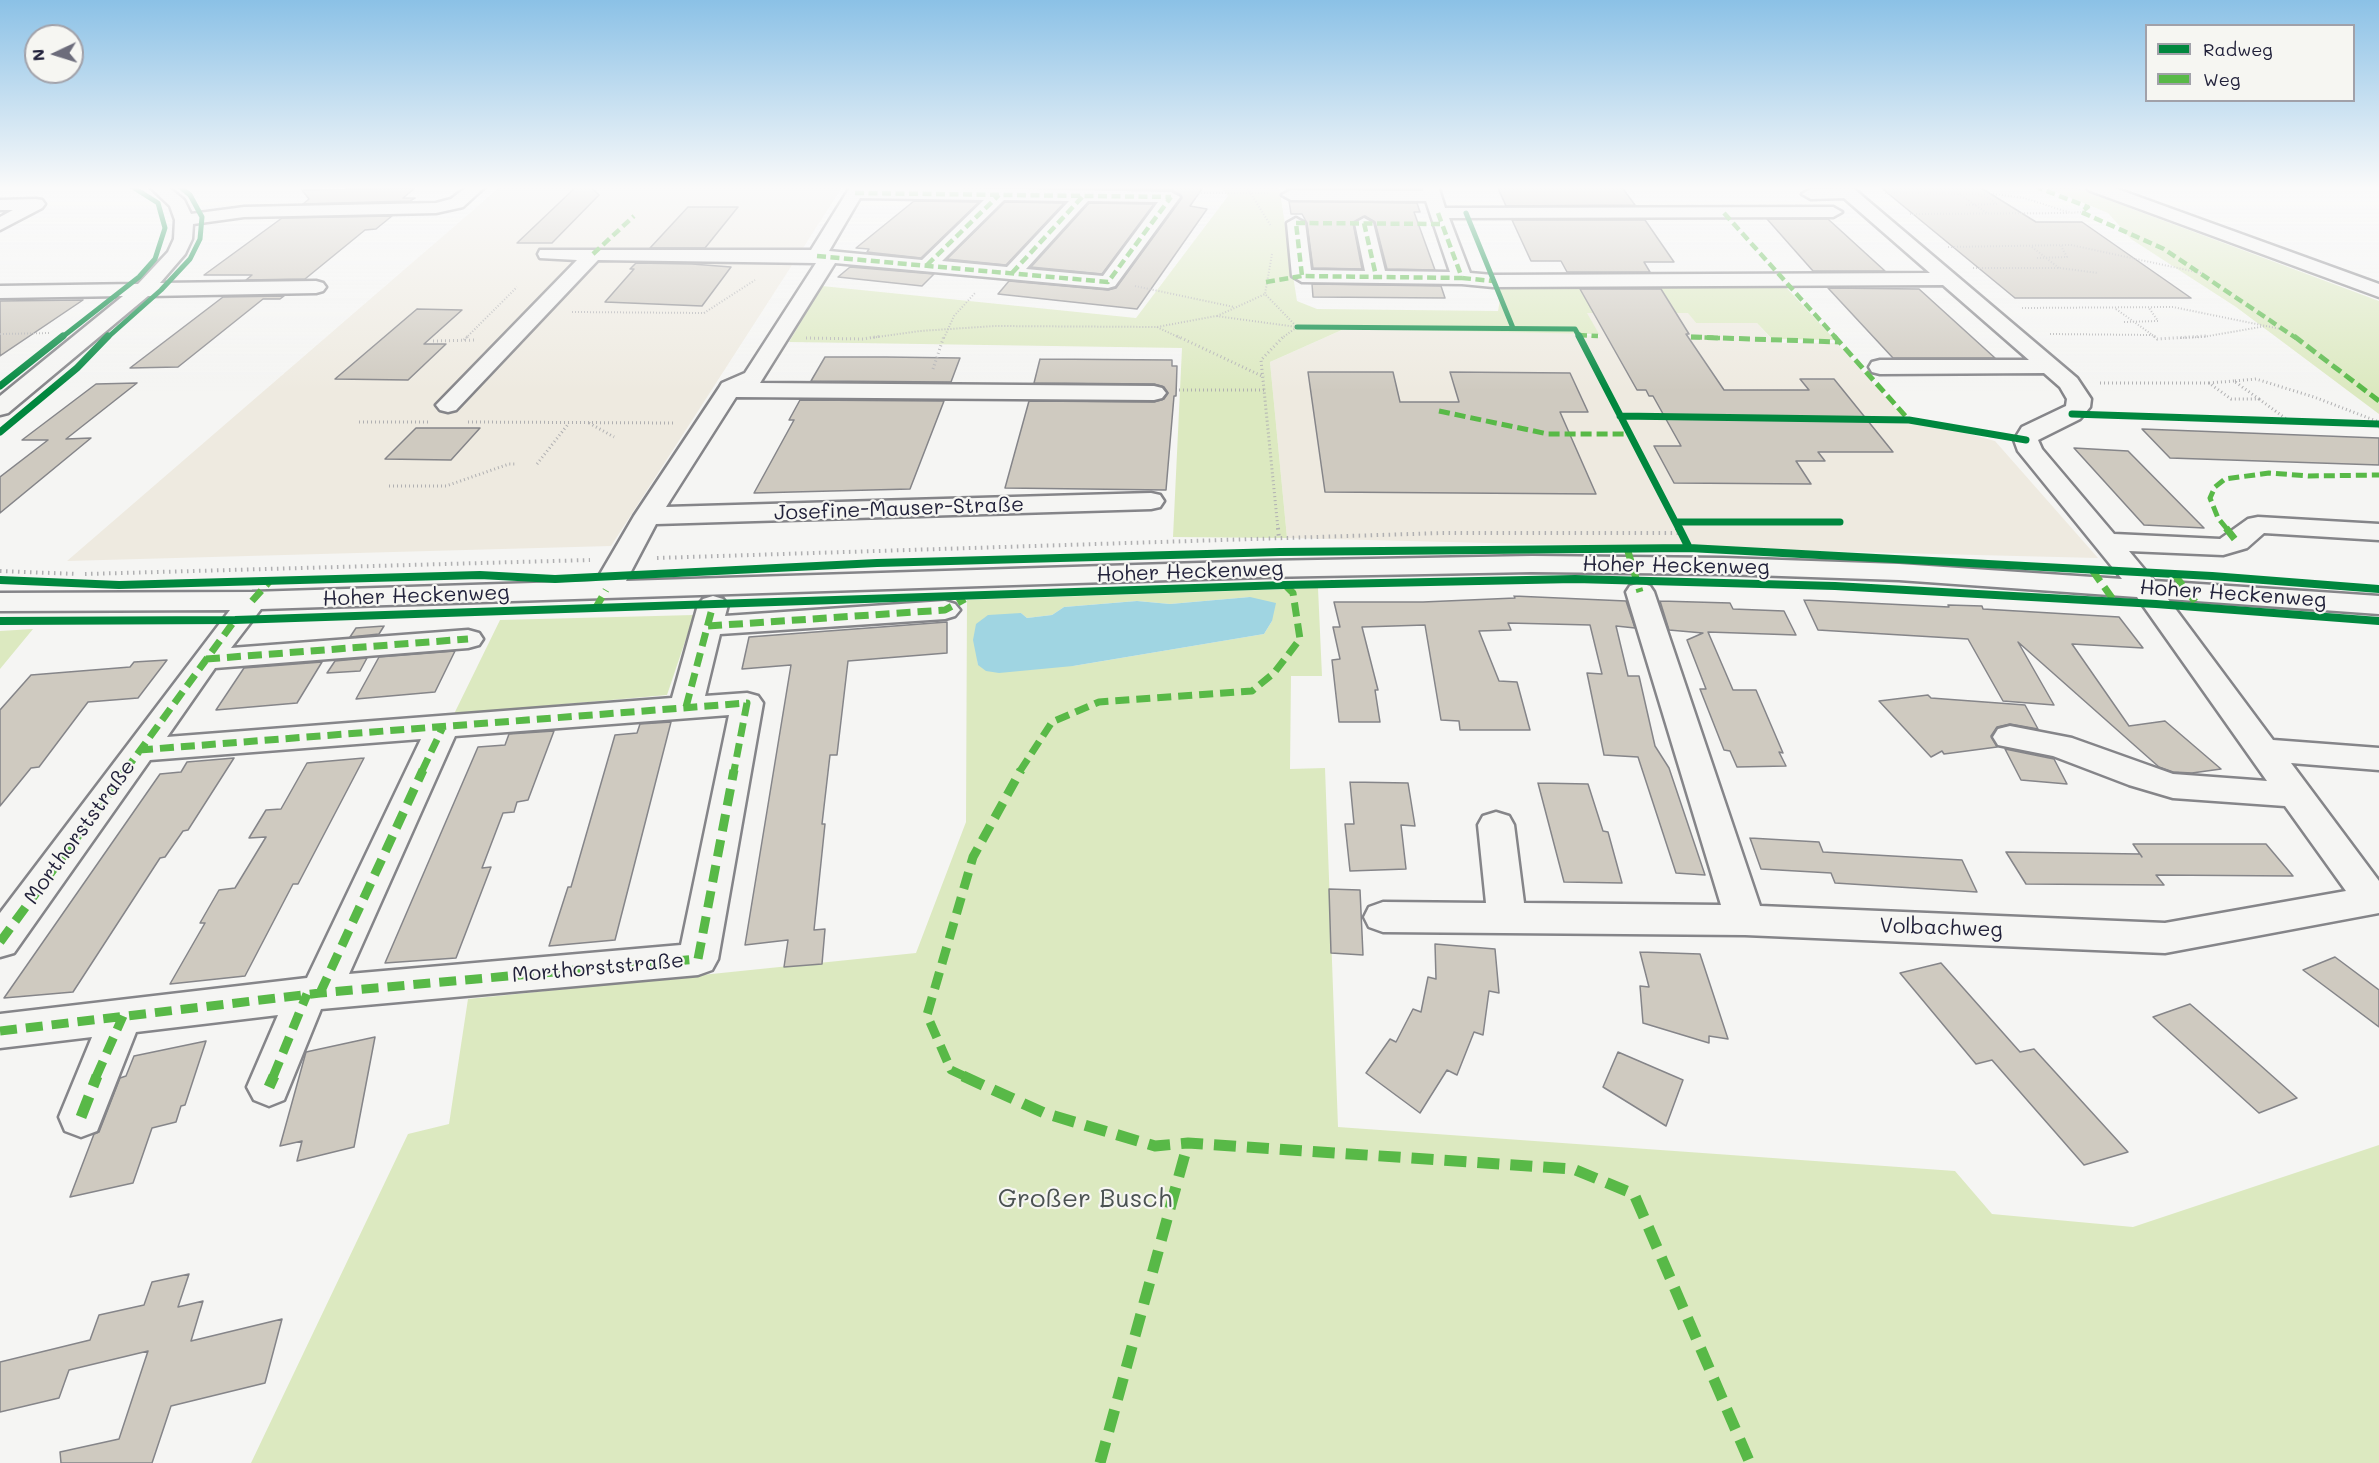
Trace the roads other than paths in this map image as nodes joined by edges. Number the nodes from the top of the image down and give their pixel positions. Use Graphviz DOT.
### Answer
graph roads {
  1 [pos="175,254"];
  2 [pos="593,254"];
  3 [pos="648,254"];
  4 [pos="938,254"];
  5 [pos="1025,254"];
  6 [pos="1129,254"];
  7 [pos="1300,254"];
  8 [pos="1371,254"];
  9 [pos="1454,254"];
  10 [pos="1919,254"];
  11 [pos="2279,254"];
  12 [pos="817,256"];
  13 [pos="927,265"];
  14 [pos="1007,273"];
  15 [pos="1942,274"];
  16 [pos="1376,276"];
  17 [pos="1462,278"];
  18 [pos="316,287"];
  19 [pos="143,290"];
  20 [pos="2379,291"];
  21 [pos="0,292"];
  22 [pos="2049,366"];
  23 [pos="1880,367"];
  24 [pos="729,390"];
  25 [pos="1154,393"];
  26 [pos="3,403"];
  27 [pos="448,405"];
  28 [pos="1151,501"];
  29 [pos="647,516"];
  30 [pos="2379,532"];
  31 [pos="2106,542"];
  32 [pos="2144,587"];
  33 [pos="606,590"];
  34 [pos="1640,592"];
  35 [pos="252,601"];
  36 [pos="0,603"];
  37 [pos="2379,605"];
  38 [pos="945,610"];
  39 [pos="468,639"];
  40 [pos="206,659"];
  41 [pos="686,707"];
  42 [pos="443,727"];
  43 [pos="2010,737"];
  44 [pos="139,750"];
  45 [pos="2262,750"];
  46 [pos="2379,759"];
  47 [pos="2295,795"];
  48 [pos="1496,825"];
  49 [pos="2376,904"];
  50 [pos="1506,916"];
  51 [pos="1383,917"];
  52 [pos="1745,920"];
  53 [pos="0,942"];
  54 [pos="313,993"];
  55 [pos="123,1016"];
  56 [pos="0,1031"];
  57 [pos="269,1087"];
  58 [pos="81,1117"];
  1 -- 19 [label="street"];
  2 -- 27 [label="street"];
  3 -- 12 [label="street"];
  4 -- 13 [label="street"];
  5 -- 14 [label="street"];
  6 -- 14 [label="street"];
  7 -- 16 [label="street"];
  8 -- 16 [label="street"];
  9 -- 17 [label="street"];
  10 -- 15 [label="street"];
  11 -- 20 [label="street"];
  12 -- 13 [label="street"];
  12 -- 24 [label="street"];
  13 -- 14 [label="street"];
  15 -- 17 [label="street"];
  15 -- 22 [label="street"];
  16 -- 17 [label="street"];
  18 -- 19 [label="street"];
  19 -- 21 [label="street"];
  19 -- 26 [label="street"];
  22 -- 23 [label="street"];
  22 -- 31 [label="street, Volbachweg"];
  24 -- 25 [label="street"];
  24 -- 29 [label="street"];
  28 -- 29 [label="street, Josefine-Mauser-Straße"];
  29 -- 33 [label="street"];
  30 -- 31 [label="street"];
  31 -- 32 [label="street, Volbachweg"];
  32 -- 33 [label="street, Hoher Heckenweg"];
  32 -- 37 [label="street, Hoher Heckenweg"];
  32 -- 45 [label="street, Volbachweg"];
  33 -- 35 [label="street, Hoher Heckenweg"];
  34 -- 52 [label="street, Hoher Heckenweg"];
  35 -- 36 [label="street, Hoher Heckenweg"];
  35 -- 40 [label="street, Morthorststraße"];
  38 -- 41 [label="street"];
  39 -- 40 [label="street"];
  40 -- 44 [label="street, Morthorststraße"];
  41 -- 42 [label="street, Morthorststraße"];
  41 -- 54 [label="street, Morthorststraße"];
  42 -- 44 [label="street, Morthorststraße"];
  42 -- 54 [label="street"];
  43 -- 47 [label="street"];
  44 -- 53 [label="street, Morthorststraße"];
  45 -- 46 [label="street"];
  45 -- 47 [label="street, Volbachweg"];
  47 -- 49 [label="street, Volbachweg"];
  48 -- 50 [label="street"];
  49 -- 52 [label="street, Volbachweg"];
  50 -- 51 [label="street, Volbachweg"];
  50 -- 52 [label="street, Volbachweg"];
  54 -- 55 [label="street, Morthorststraße"];
  54 -- 57 [label="street"];
  55 -- 56 [label="street, Morthorststraße"];
  55 -- 58 [label="street"];
}
